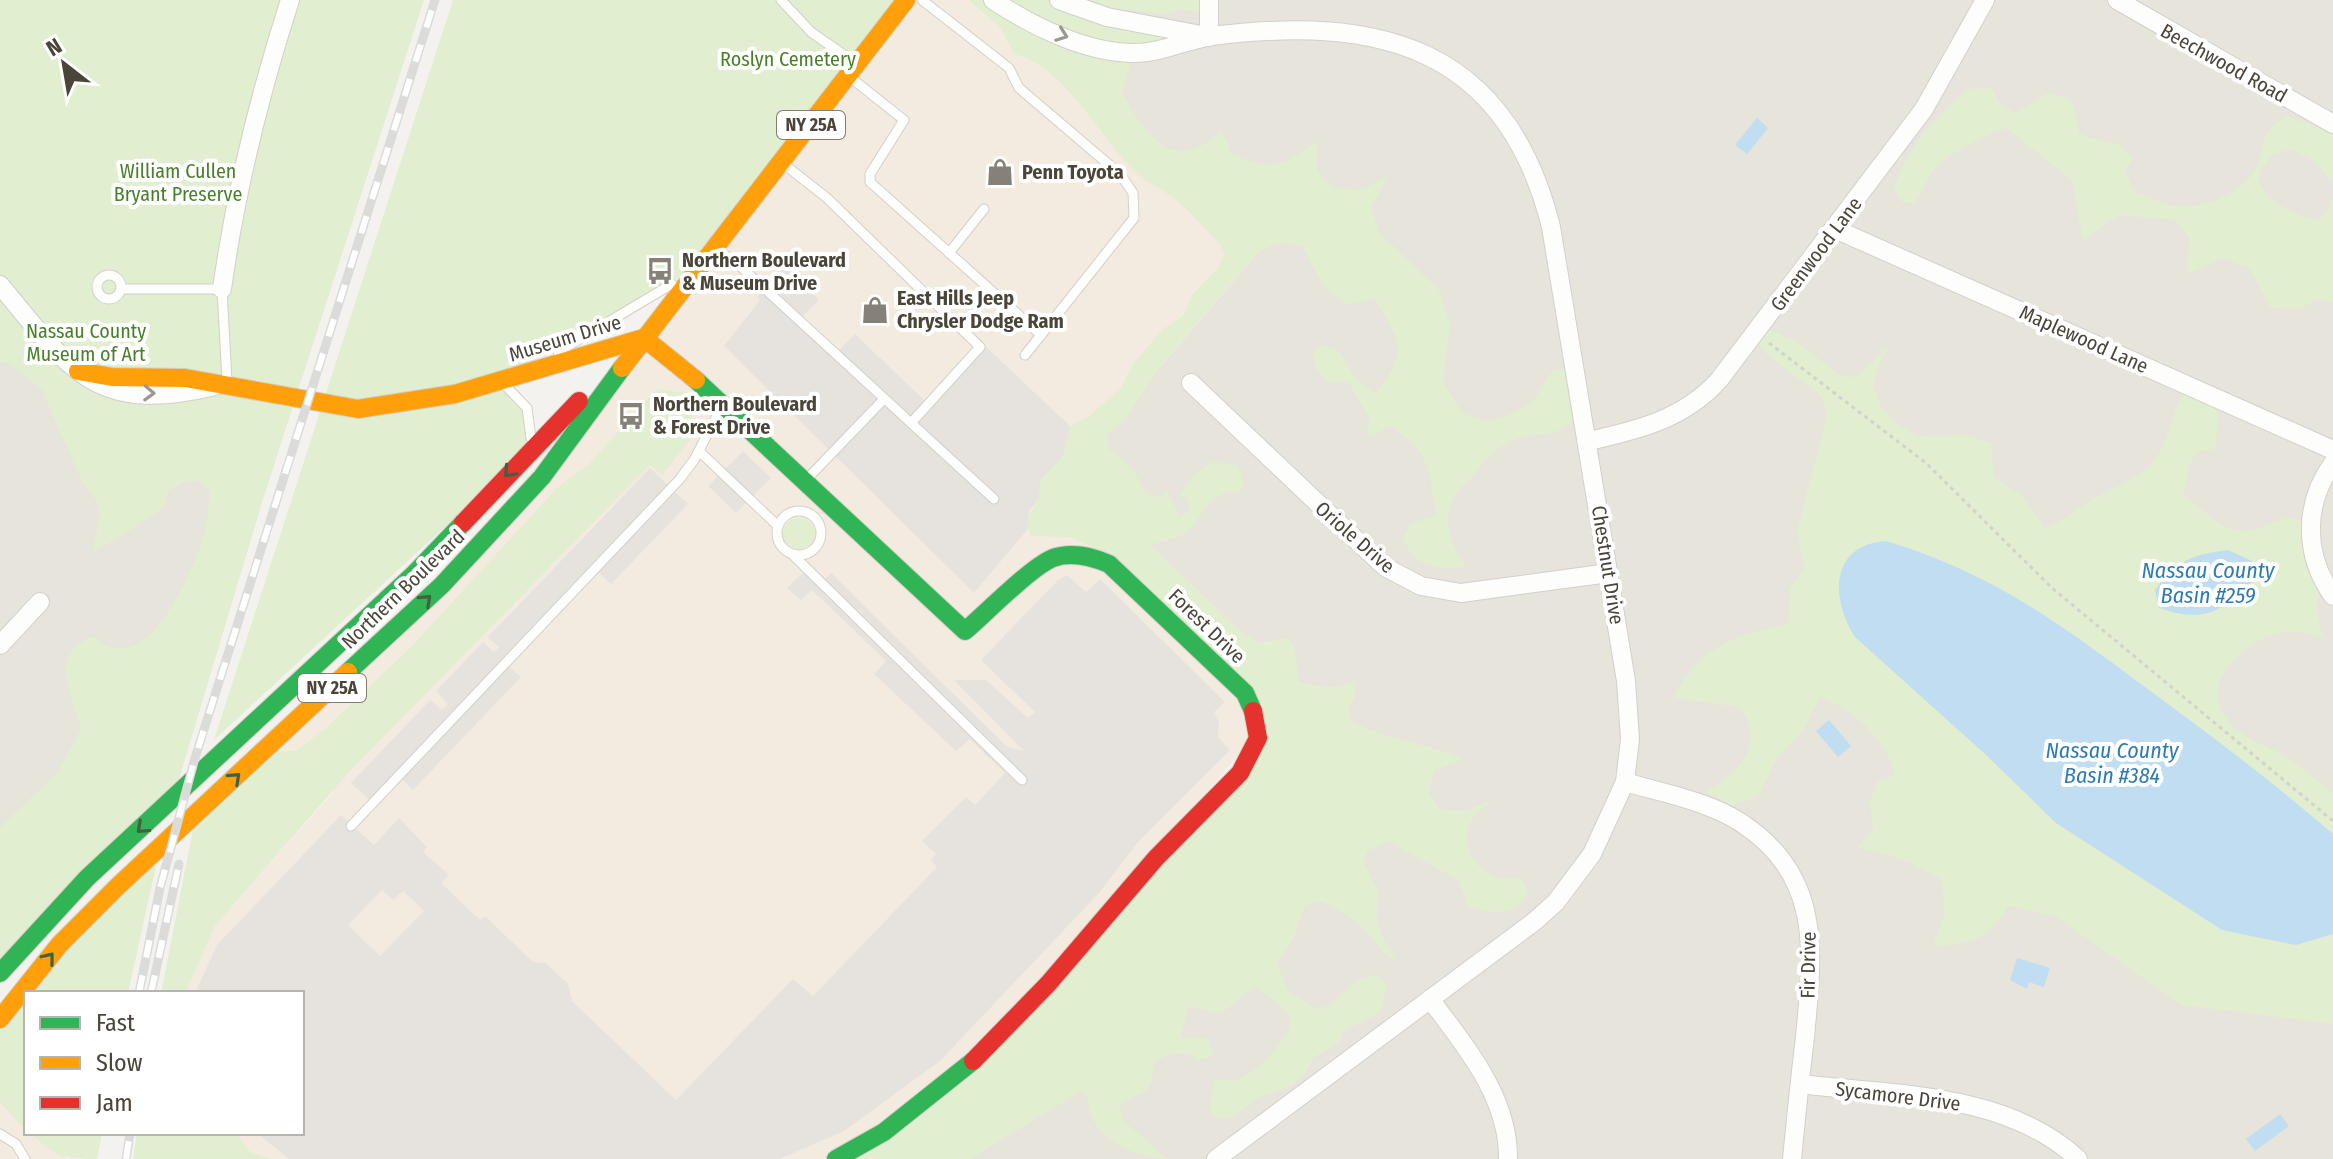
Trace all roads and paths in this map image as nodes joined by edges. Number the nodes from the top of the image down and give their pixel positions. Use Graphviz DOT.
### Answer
graph roads {
  1 [pos="290,0"];
  2 [pos="781,0"];
  3 [pos="906,0"];
  4 [pos="922,0"];
  5 [pos="993,0"];
  6 [pos="1059,0"];
  7 [pos="1209,0"];
  8 [pos="1985,0"];
  9 [pos="2117,0"];
  10 [pos="792,4"];
  11 [pos="1209,37"];
  12 [pos="852,70"];
  13 [pos="2333,124"];
  14 [pos="783,163"];
  15 [pos="984,209"];
  16 [pos="1835,229"];
  17 [pos="715,248"];
  18 [pos="949,253"];
  19 [pos="700,267"];
  20 [pos="0,285"];
  21 [pos="122,289"];
  22 [pos="222,289"];
  23 [pos="1756,334"];
  24 [pos="1041,335"];
  25 [pos="644,338"];
  26 [pos="1025,355"];
  27 [pos="78,371"];
  28 [pos="499,380"];
  29 [pos="1191,383"];
  30 [pos="227,384"];
  31 [pos="884,399"];
  32 [pos="724,403"];
  33 [pos="911,423"];
  34 [pos="1589,441"];
  35 [pos="530,450"];
  36 [pos="2333,450"];
  37 [pos="699,451"];
  38 [pos="2333,463"];
  39 [pos="806,481"];
  40 [pos="994,499"];
  41 [pos="829,503"];
  42 [pos="814,517"];
  43 [pos="778,526"];
  44 [pos="792,554"];
  45 [pos="1609,573"];
  46 [pos="2333,596"];
  47 [pos="40,602"];
  48 [pos="0,645"];
  49 [pos="1022,780"];
  50 [pos="1625,782"];
  51 [pos="2333,821"];
  52 [pos="351,826"];
  53 [pos="0,973"];
  54 [pos="1430,999"];
  55 [pos="0,1019"];
  56 [pos="1800,1084"];
  57 [pos="0,1134"];
  58 [pos="25,1159"];
  59 [pos="836,1159"];
  60 [pos="1216,1159"];
  61 [pos="1508,1159"];
  62 [pos="1792,1159"];
  63 [pos="2078,1159"];
  1 -- 22 [label="street"];
  2 -- 10 [label="lane"];
  3 -- 12 [label="main road, Northern Boulevard / NY 25A"];
  4 -- 24 [label="lane"];
  5 -- 11 [label="street, Chestnut Drive, one-way"];
  6 -- 11 [label="street, Chestnut Drive"];
  7 -- 11 [label="street"];
  8 -- 16 [label="street, Greenwood Lane"];
  9 -- 13 [label="street, Beechwood Road"];
  10 -- 12 [label="lane"];
  11 -- 34 [label="street, Chestnut Drive"];
  12 -- 14 [label="main road, Northern Boulevard / NY 25A"];
  12 -- 18 [label="lane"];
  14 -- 17 [label="main road, Northern Boulevard / NY 25A"];
  14 -- 33 [label="lane"];
  15 -- 18 [label="lane"];
  16 -- 23 [label="street, Greenwood Lane"];
  16 -- 36 [label="street, Maplewood Lane"];
  17 -- 19 [label="main road, Northern Boulevard / NY 25A"];
  17 -- 31 [label="lane"];
  18 -- 24 [label="lane"];
  19 -- 25 [label="main road, Northern Boulevard / NY 25A"];
  19 -- 28 [label="lane"];
  20 -- 27 [label="street, Museum Drive"];
  21 -- 22 [label="lane"];
  22 -- 30 [label="lane"];
  23 -- 34 [label="street, Greenwood Lane"];
  23 -- 51 [label="path"];
  24 -- 26 [label="lane"];
  25 -- 28 [label="main road, Museum Drive"];
  25 -- 32 [label="main road, Forest Drive"];
  25 -- 35 [label="main road, Northern Boulevard / NY 25A"];
  55 -- 25 [label="main road, Northern Boulevard / NY 25A, one-way"];
  27 -- 30 [label="main road, Museum Drive"];
  28 -- 30 [label="main road, Museum Drive"];
  28 -- 35 [label="lane, Museum Drive"];
  29 -- 45 [label="street, Oriole Drive"];
  31 -- 33 [label="lane"];
  31 -- 39 [label="lane"];
  32 -- 37 [label="lane"];
  32 -- 39 [label="main road, Forest Drive"];
  33 -- 40 [label="lane"];
  34 -- 45 [label="street, Chestnut Drive"];
  35 -- 53 [label="main road, Northern Boulevard / NY 25A, one-way"];
  37 -- 43 [label="lane"];
  37 -- 52 [label="lane"];
  38 -- 46 [label="street"];
  39 -- 41 [label="main road, Forest Drive"];
  41 -- 42 [label="lane"];
  41 -- 59 [label="main road, Forest Drive"];
  42 -- 43 [label="lane"];
  42 -- 44 [label="lane"];
  43 -- 44 [label="lane"];
  44 -- 49 [label="lane"];
  45 -- 50 [label="street, Chestnut Drive"];
  47 -- 48 [label="street"];
  50 -- 54 [label="street, Chestnut Drive"];
  50 -- 56 [label="street, Fir Drive"];
  54 -- 60 [label="street, Chestnut Drive"];
  54 -- 61 [label="street"];
  56 -- 62 [label="street, Fir Drive"];
  56 -- 63 [label="street, Sycamore Drive"];
  57 -- 58 [label="lane"];
}
